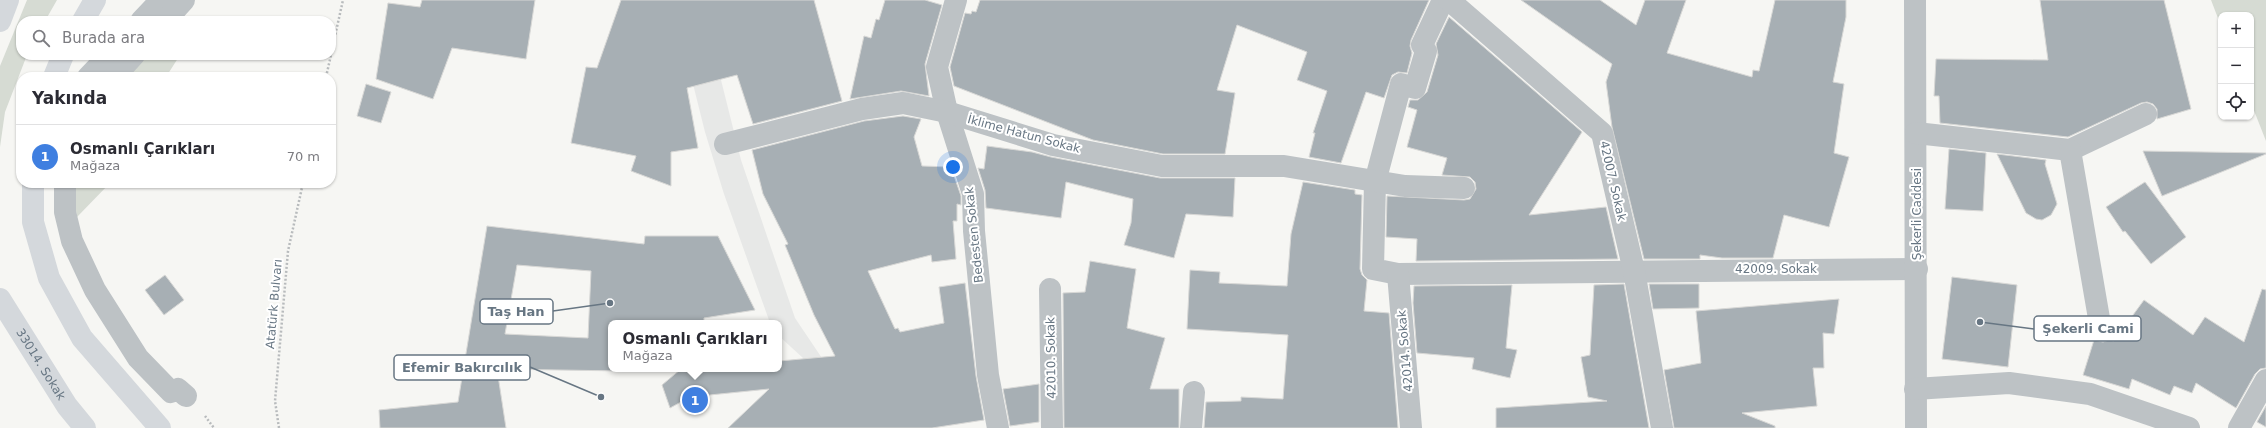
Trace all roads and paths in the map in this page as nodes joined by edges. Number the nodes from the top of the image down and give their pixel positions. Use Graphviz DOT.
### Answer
graph roads {
  1 [pos="8,0"];
  2 [pos="95,0"];
  3 [pos="161,0"];
  4 [pos="184,0"];
  5 [pos="343,0"];
  6 [pos="956,0"];
  7 [pos="1443,0"];
  8 [pos="1449,0"];
  9 [pos="1915,0"];
  10 [pos="86,16"];
  11 [pos="146,16"];
  12 [pos="170,16"];
  13 [pos="0,21"];
  14 [pos="336,32"];
  15 [pos="62,60"];
  16 [pos="104,60"];
  17 [pos="129,60"];
  18 [pos="330,60"];
  19 [pos="56,72"];
  20 [pos="93,72"];
  21 [pos="119,72"];
  22 [pos="327,72"];
  23 [pos="948,112"];
  24 [pos="2146,114"];
  25 [pos="1916,133"];
  26 [pos="725,144"];
  27 [pos="2070,150"];
  28 [pos="1375,182"];
  29 [pos="33,188"];
  30 [pos="65,188"];
  31 [pos="302,188"];
  32 [pos="1464,188"];
  33 [pos="1917,269"];
  34 [pos="1634,271"];
  35 [pos="1398,274"];
  36 [pos="1050,289"];
  37 [pos="0,299"];
  38 [pos="2101,330"];
  39 [pos="2266,380"];
  40 [pos="1915,389"];
  41 [pos="1194,392"];
  42 [pos="186,396"];
  43 [pos="85,428"];
  44 [pos="160,428"];
  45 [pos="279,428"];
  46 [pos="998,428"];
  47 [pos="1052,428"];
  48 [pos="1191,428"];
  49 [pos="1412,428"];
  50 [pos="1662,428"];
  51 [pos="1916,428"];
  52 [pos="2189,428"];
  53 [pos="2239,428"];
  1 -- 13 [label="main road"];
  2 -- 10 [label="main road"];
  3 -- 11 [label="street"];
  4 -- 12 [label="street"];
  5 -- 14 [label="path"];
  6 -- 23 [label="street, Bedesten Sokak"];
  7 -- 28 [label="street"];
  8 -- 34 [label="street, 42007. Sokak"];
  9 -- 25 [label="street, Şekerli Caddesi"];
  15 -- 19 [label="main road"];
  16 -- 20 [label="street"];
  17 -- 21 [label="street"];
  18 -- 22 [label="path"];
  23 -- 26 [label="street, İklime Hatun Sokak"];
  23 -- 28 [label="street, İklime Hatun Sokak"];
  23 -- 46 [label="street, Bedesten Sokak"];
  24 -- 27 [label="street"];
  25 -- 27 [label="street"];
  25 -- 33 [label="street, Şekerli Caddesi"];
  27 -- 38 [label="street"];
  28 -- 32 [label="street, İklime Hatun Sokak"];
  28 -- 35 [label="street, 42009. Sokak"];
  29 -- 44 [label="main road"];
  30 -- 42 [label="street"];
  31 -- 45 [label="path, Atatürk Bulvarı"];
  33 -- 34 [label="street, 42009. Sokak"];
  33 -- 40 [label="street, Şekerli Caddesi"];
  34 -- 35 [label="street, 42009. Sokak"];
  34 -- 50 [label="street, 42007. Sokak"];
  35 -- 49 [label="street, 42014. Sokak"];
  36 -- 47 [label="street, 42010. Sokak"];
  37 -- 43 [label="main road, 33014. Sokak"];
  39 -- 53 [label="street"];
  40 -- 51 [label="street, Şekerli Caddesi"];
  40 -- 52 [label="street"];
  41 -- 48 [label="street"];
}
